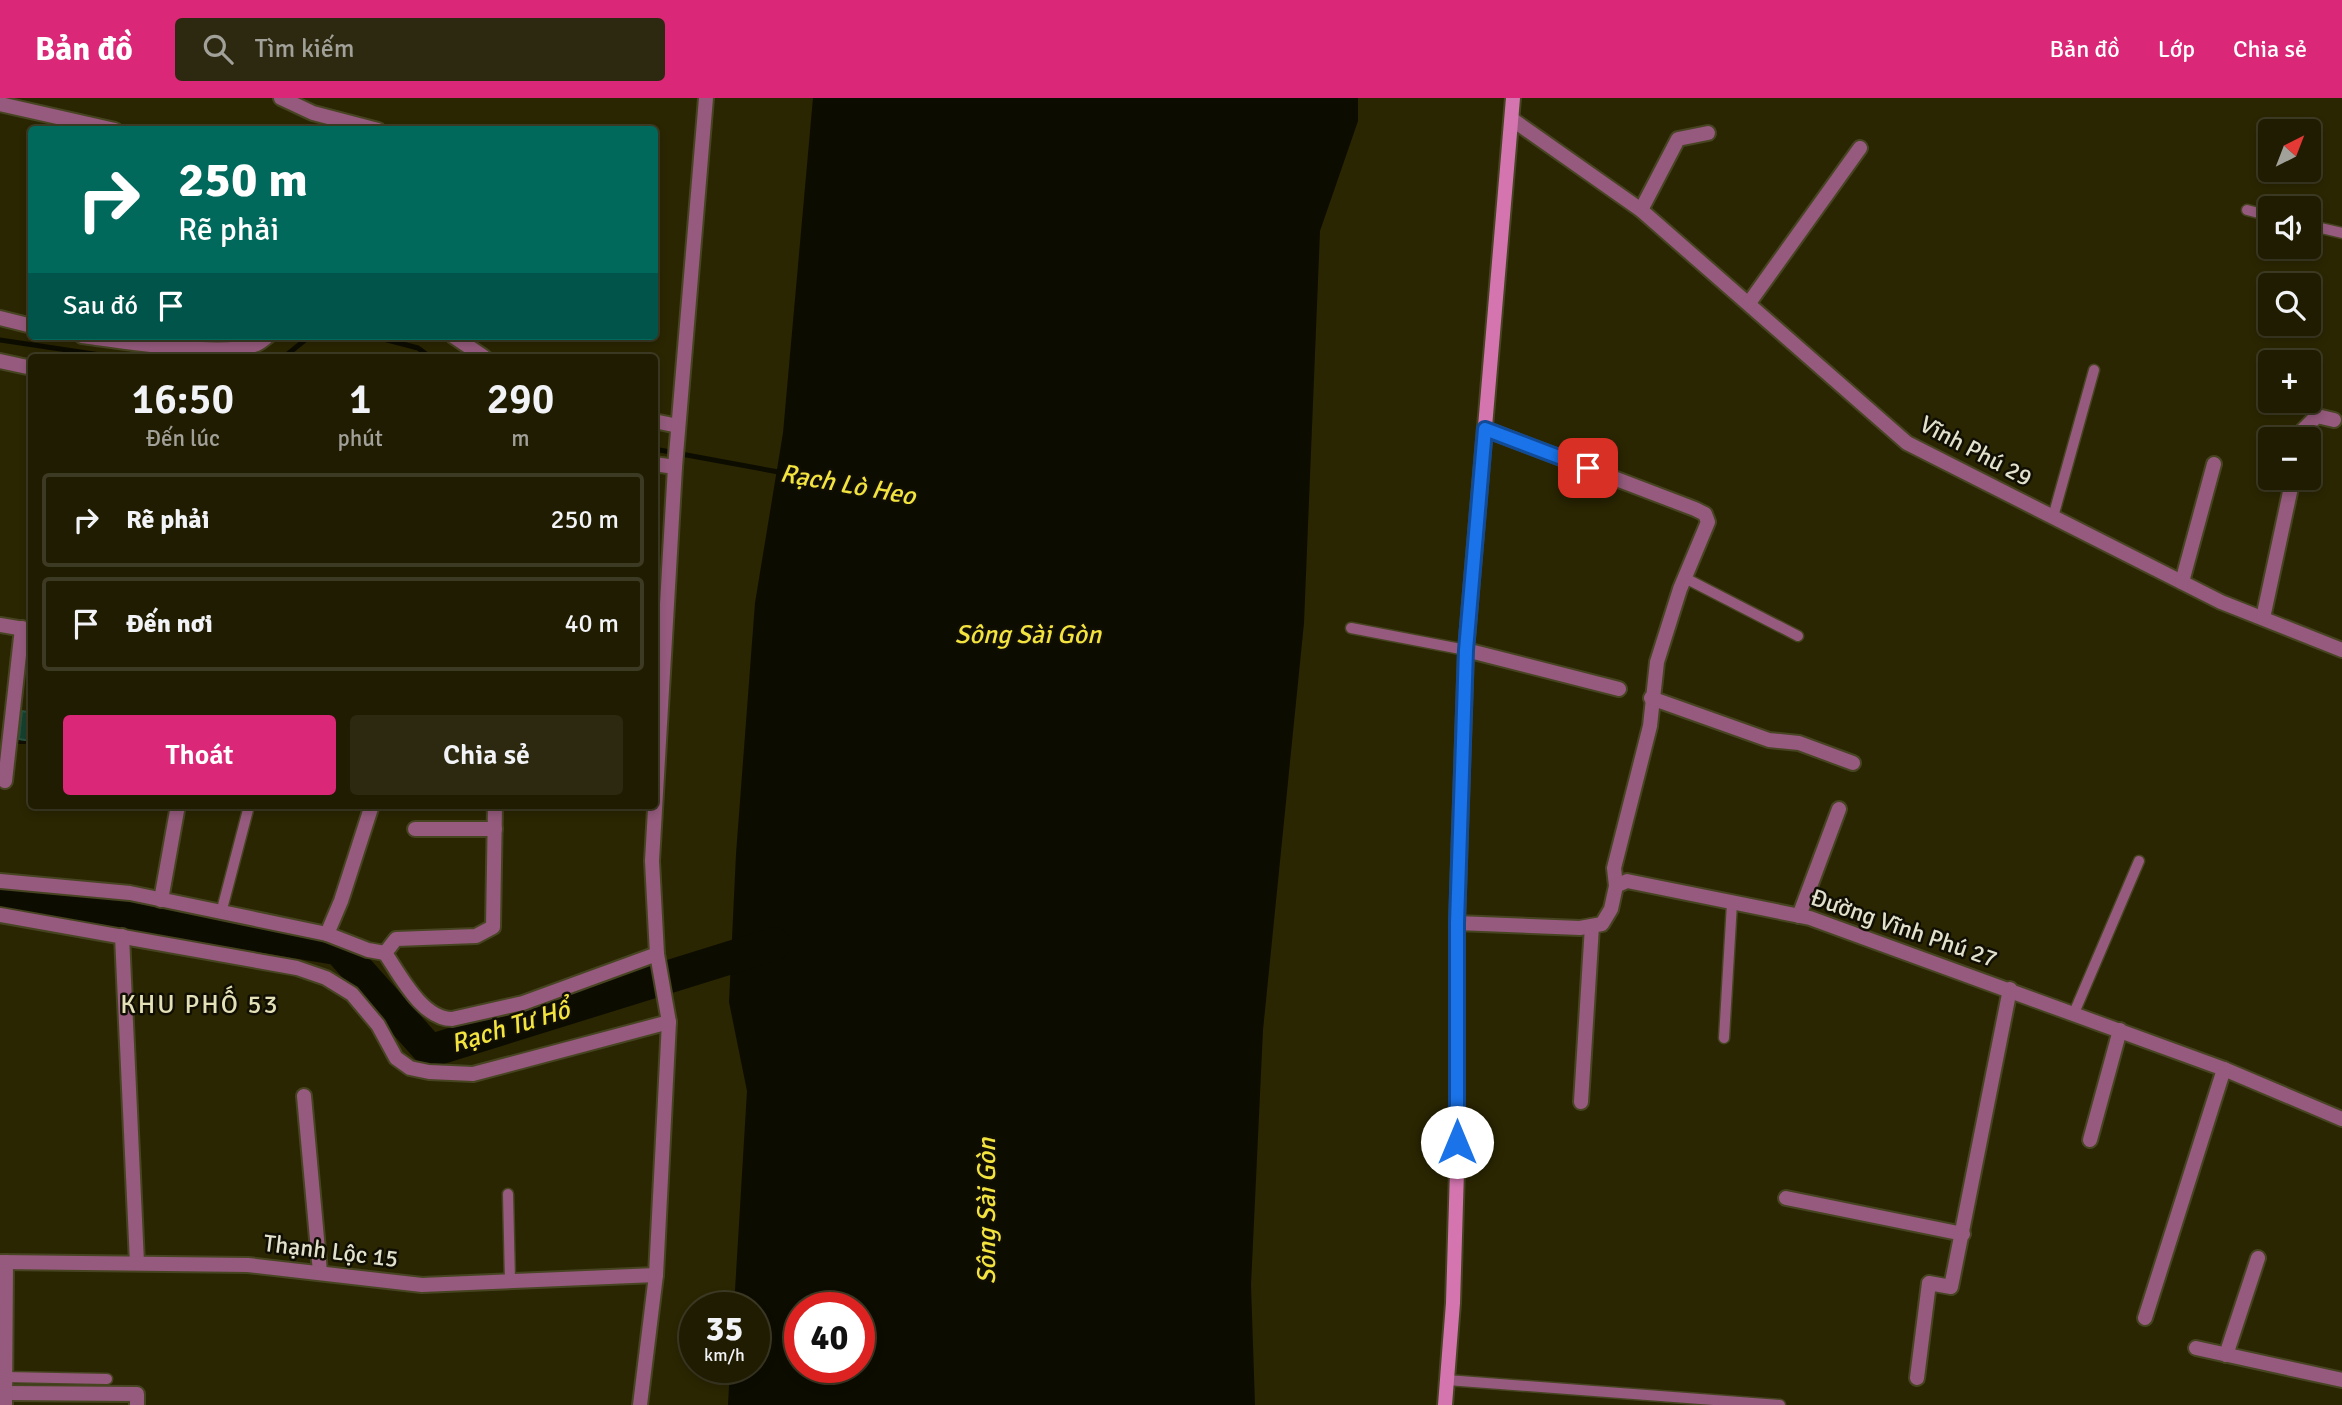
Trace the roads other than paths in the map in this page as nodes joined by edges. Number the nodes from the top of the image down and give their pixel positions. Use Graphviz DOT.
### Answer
graph roads {
  1 [pos="281,98"];
  2 [pos="706,98"];
  3 [pos="1513,98"];
  4 [pos="0,104"];
  5 [pos="1513,120"];
  6 [pos="97,126"];
  7 [pos="363,126"];
  8 [pos="1708,133"];
  9 [pos="1860,148"];
  10 [pos="1641,210"];
  11 [pos="2247,210"];
  12 [pos="2258,213"];
  13 [pos="2321,228"];
  14 [pos="2342,233"];
  15 [pos="1749,303"];
  16 [pos="0,318"];
  17 [pos="28,325"];
  18 [pos="110,340"];
  19 [pos="262,340"];
  20 [pos="463,340"];
  21 [pos="480,354"];
  22 [pos="0,361"];
  23 [pos="28,367"];
  24 [pos="2094,370"];
  25 [pos="2334,420"];
  26 [pos="658,423"];
  27 [pos="2306,427"];
  28 [pos="1485,429"];
  29 [pos="677,433"];
  30 [pos="658,464"];
  31 [pos="2214,464"];
  32 [pos="675,466"];
  33 [pos="2290,490"];
  34 [pos="2053,517"];
  35 [pos="1685,578"];
  36 [pos="2182,582"];
  37 [pos="2263,618"];
  38 [pos="0,625"];
  39 [pos="1351,628"];
  40 [pos="27,629"];
  41 [pos="1798,636"];
  42 [pos="1466,650"];
  43 [pos="2342,650"];
  44 [pos="1619,690"];
  45 [pos="1651,698"];
  46 [pos="658,704"];
  47 [pos="1853,763"];
  48 [pos="5,781"];
  49 [pos="177,809"];
  50 [pos="248,809"];
  51 [pos="371,809"];
  52 [pos="495,809"];
  53 [pos="654,809"];
  54 [pos="1839,809"];
  55 [pos="415,829"];
  56 [pos="495,829"];
  57 [pos="2140,861"];
  58 [pos="0,881"];
  59 [pos="1616,886"];
  60 [pos="161,900"];
  61 [pos="1732,903"];
  62 [pos="221,913"];
  63 [pos="0,915"];
  64 [pos="1799,916"];
  65 [pos="1457,923"];
  66 [pos="1592,926"];
  67 [pos="327,934"];
  68 [pos="122,936"];
  69 [pos="385,953"];
  70 [pos="658,960"];
  71 [pos="2010,989"];
  72 [pos="2074,1013"];
  73 [pos="667,1015"];
  74 [pos="2120,1030"];
  75 [pos="1724,1038"];
  76 [pos="2224,1069"];
  77 [pos="304,1096"];
  78 [pos="1581,1102"];
  79 [pos="2342,1119"];
  80 [pos="2090,1140"];
  81 [pos="508,1194"];
  82 [pos="1786,1198"];
  83 [pos="1963,1234"];
  84 [pos="2258,1258"];
  85 [pos="3,1262"];
  86 [pos="137,1263"];
  87 [pos="320,1272"];
  88 [pos="656,1275"];
  89 [pos="510,1281"];
  90 [pos="2145,1318"];
  91 [pos="2196,1348"];
  92 [pos="2226,1354"];
  93 [pos="5,1377"];
  94 [pos="1917,1378"];
  95 [pos="107,1379"];
  96 [pos="1447,1380"];
  97 [pos="2342,1380"];
  98 [pos="5,1399"];
  99 [pos="137,1405"];
  100 [pos="640,1405"];
  101 [pos="1445,1405"];
  102 [pos="1780,1405"];
  1 -- 7 [label="street"];
  2 -- 29 [label="street"];
  3 -- 5 [label="street"];
  4 -- 6 [label="street"];
  5 -- 10 [label="street, Vĩnh Phú 29"];
  5 -- 28 [label="street"];
  8 -- 10 [label="street"];
  9 -- 15 [label="street"];
  10 -- 15 [label="street, Vĩnh Phú 29"];
  11 -- 12 [label="lane"];
  13 -- 14 [label="lane"];
  15 -- 34 [label="street, Vĩnh Phú 29"];
  16 -- 17 [label="street"];
  18 -- 19 [label="street"];
  20 -- 21 [label="street"];
  22 -- 23 [label="street"];
  24 -- 34 [label="lane"];
  25 -- 27 [label="street"];
  26 -- 29 [label="street"];
  28 -- 35 [label="street"];
  28 -- 42 [label="street"];
  29 -- 32 [label="street"];
  30 -- 32 [label="street"];
  31 -- 36 [label="street"];
  32 -- 46 [label="street"];
  33 -- 37 [label="street"];
  34 -- 36 [label="street, Vĩnh Phú 29"];
  35 -- 41 [label="lane"];
  35 -- 45 [label="street"];
  36 -- 37 [label="street, Vĩnh Phú 29"];
  37 -- 43 [label="street, Vĩnh Phú 29"];
  38 -- 40 [label="street"];
  39 -- 42 [label="lane"];
  40 -- 48 [label="street"];
  42 -- 44 [label="street"];
  42 -- 65 [label="street"];
  45 -- 47 [label="street"];
  45 -- 59 [label="street"];
  49 -- 60 [label="street"];
  50 -- 62 [label="lane"];
  51 -- 67 [label="street"];
  52 -- 56 [label="street"];
  53 -- 70 [label="street"];
  54 -- 64 [label="street"];
  55 -- 56 [label="street"];
  56 -- 69 [label="street"];
  57 -- 72 [label="lane"];
  58 -- 60 [label="street"];
  59 -- 61 [label="street, Đường Vĩnh Phú 27"];
  59 -- 66 [label="street"];
  60 -- 62 [label="street"];
  61 -- 64 [label="street, Đường Vĩnh Phú 27"];
  61 -- 75 [label="lane"];
  62 -- 67 [label="street"];
  63 -- 68 [label="street"];
  64 -- 71 [label="street, Đường Vĩnh Phú 27"];
  65 -- 66 [label="street"];
  65 -- 96 [label="street"];
  66 -- 78 [label="street"];
  67 -- 69 [label="street"];
  68 -- 73 [label="street"];
  68 -- 86 [label="street"];
  69 -- 70 [label="street"];
  70 -- 73 [label="street"];
  71 -- 72 [label="street, Đường Vĩnh Phú 27"];
  71 -- 83 [label="street"];
  72 -- 74 [label="street, Đường Vĩnh Phú 27"];
  73 -- 88 [label="street"];
  74 -- 76 [label="street, Đường Vĩnh Phú 27"];
  74 -- 80 [label="street"];
  76 -- 79 [label="street, Đường Vĩnh Phú 27"];
  76 -- 90 [label="street"];
  77 -- 87 [label="street"];
  81 -- 89 [label="lane"];
  82 -- 83 [label="street"];
  83 -- 94 [label="street"];
  84 -- 92 [label="street"];
  85 -- 86 [label="street, Thạnh Lộc 15"];
  85 -- 93 [label="street"];
  86 -- 87 [label="street, Thạnh Lộc 15"];
  87 -- 89 [label="street, Thạnh Lộc 15"];
  88 -- 89 [label="street, Thạnh Lộc 15"];
  88 -- 100 [label="street"];
  91 -- 92 [label="street"];
  92 -- 97 [label="street"];
  93 -- 95 [label="lane"];
  93 -- 98 [label="street"];
  96 -- 101 [label="street"];
  96 -- 102 [label="lane"];
  98 -- 99 [label="street"];
}
